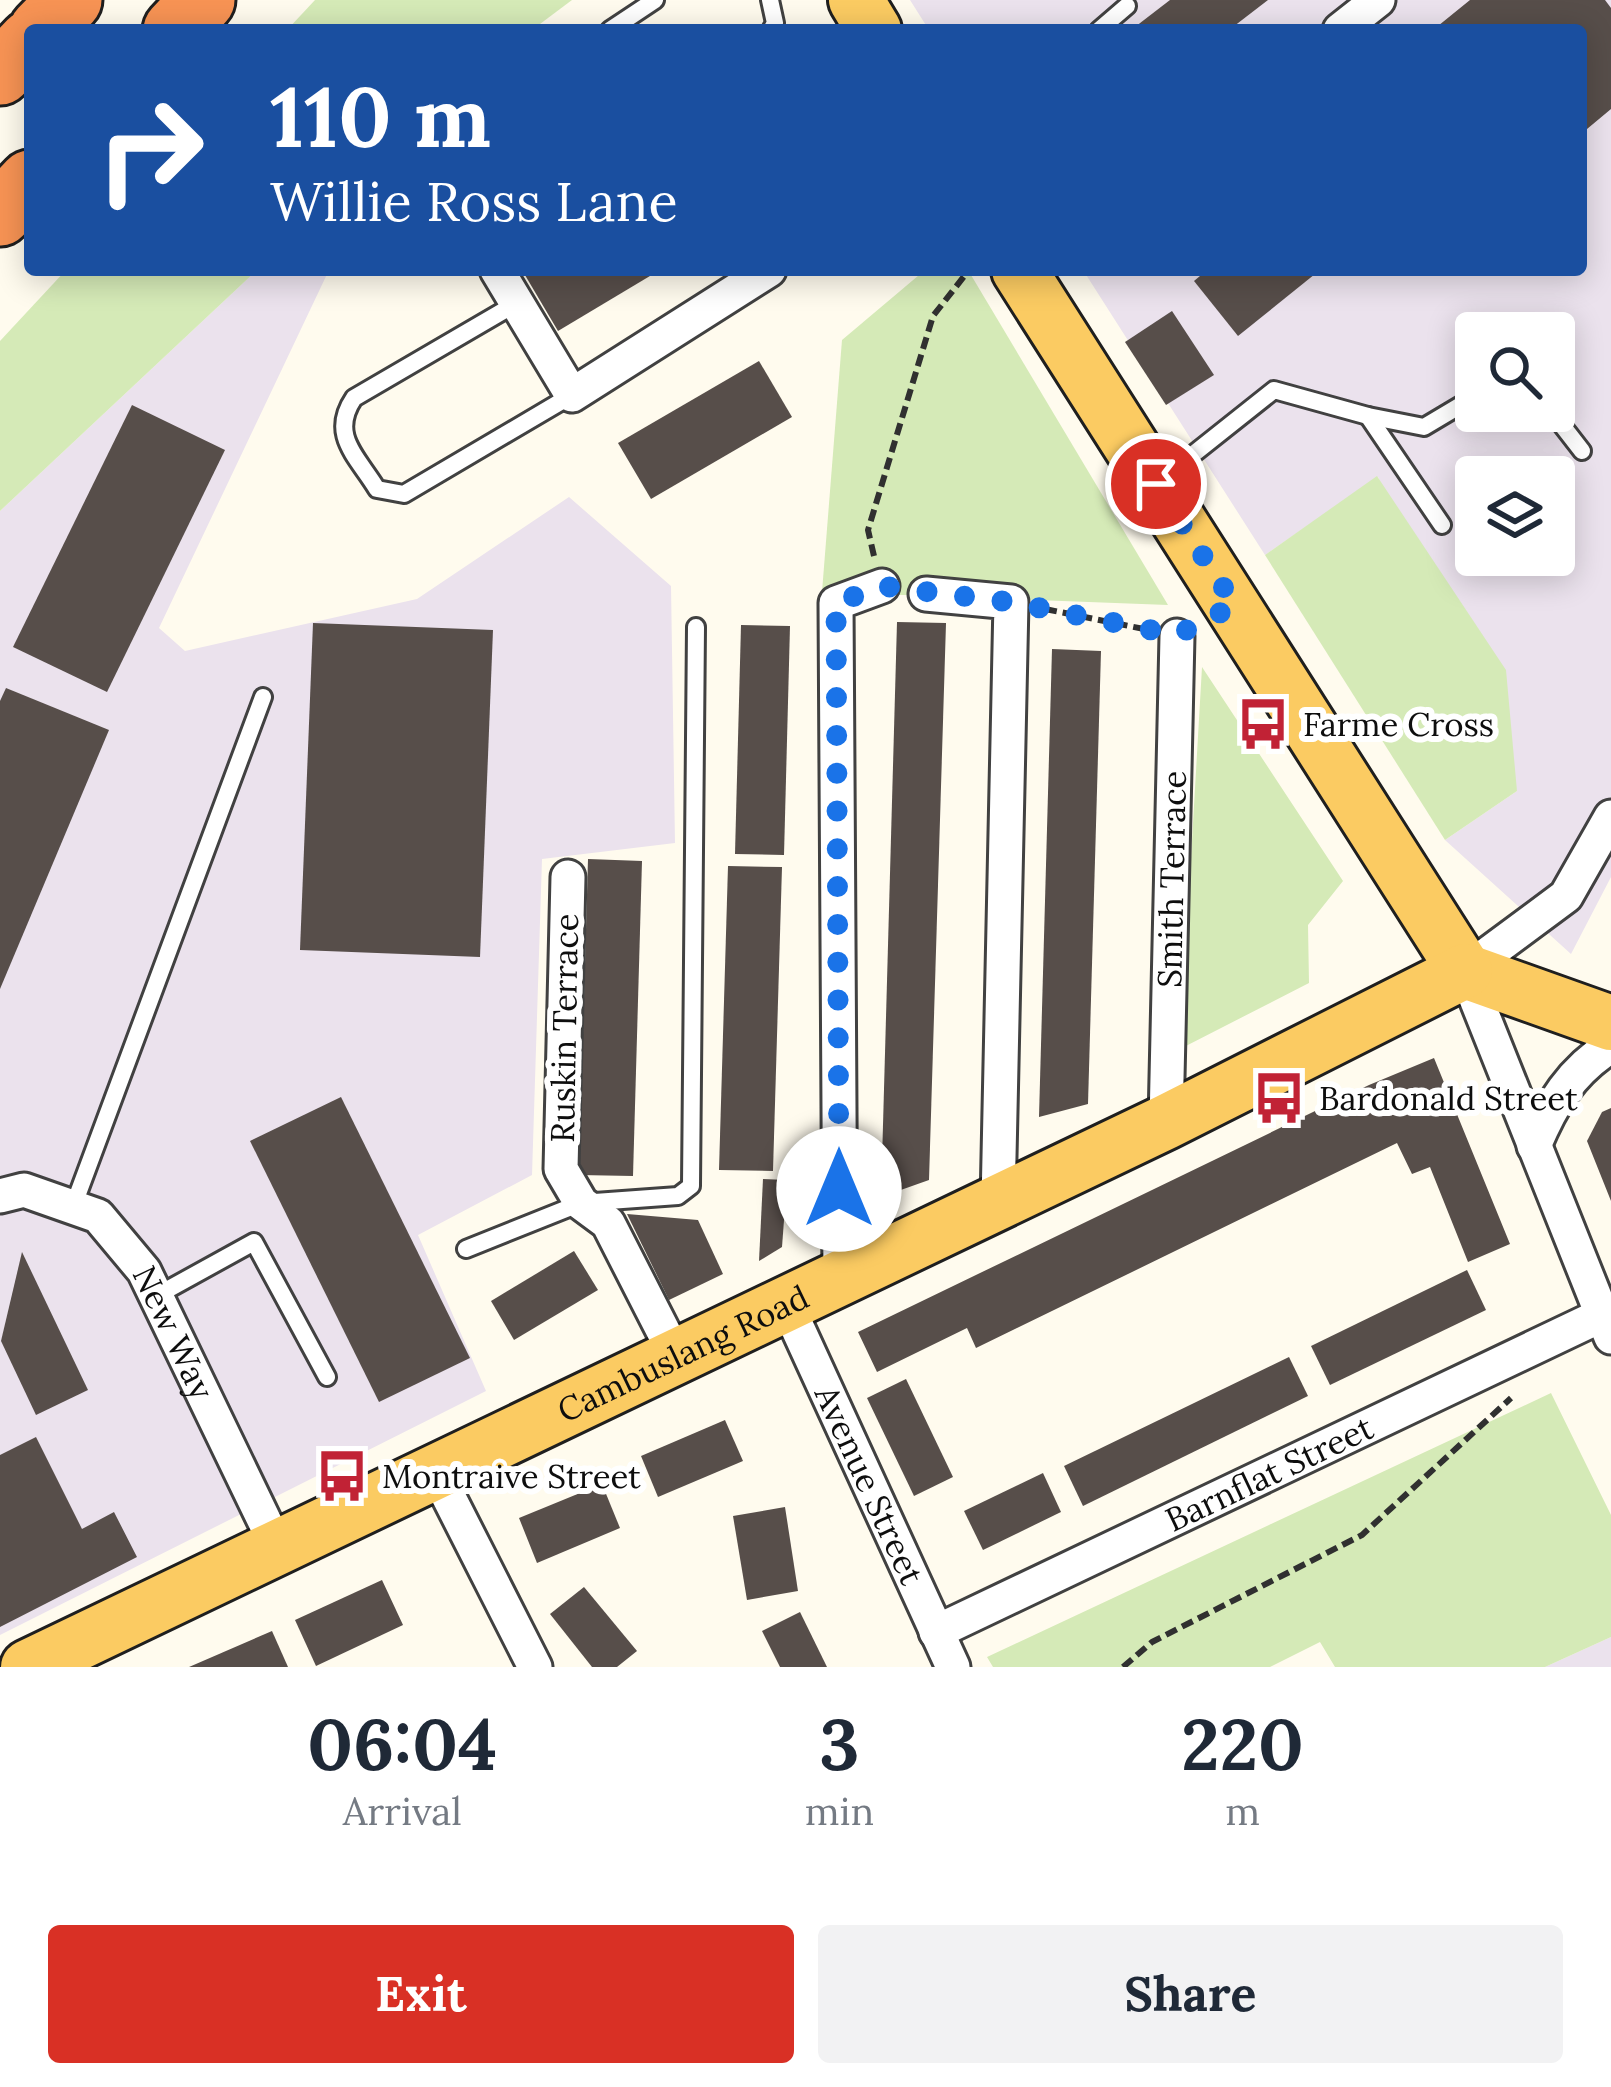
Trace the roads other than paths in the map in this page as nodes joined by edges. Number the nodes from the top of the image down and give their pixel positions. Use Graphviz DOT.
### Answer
graph roads {
  1 [pos="70,0"];
  2 [pos="203,0"];
  3 [pos="655,0"];
  4 [pos="1378,0"];
  5 [pos="1127,6"];
  6 [pos="47,24"];
  7 [pos="181,24"];
  8 [pos="619,24"];
  9 [pos="1106,24"];
  10 [pos="1348,24"];
  11 [pos="24,48"];
  12 [pos="0,73"];
  13 [pos="24,188"];
  14 [pos="0,214"];
  15 [pos="501,276"];
  16 [pos="760,276"];
  17 [pos="1030,276"];
  18 [pos="518,303"];
  19 [pos="572,395"];
  20 [pos="1455,409"];
  21 [pos="1368,416"];
  22 [pos="1567,432"];
  23 [pos="1582,451"];
  24 [pos="1156,484"];
  25 [pos="1442,525"];
  26 [pos="882,586"];
  27 [pos="926,594"];
  28 [pos="696,627"];
  29 [pos="1177,635"];
  30 [pos="263,697"];
  31 [pos="1611,817"];
  32 [pos="568,877"];
  33 [pos="1465,971"];
  34 [pos="1611,1023"];
  35 [pos="1611,1046"];
  36 [pos="1166,1122"];
  37 [pos="1534,1146"];
  38 [pos="0,1196"];
  39 [pos="580,1203"];
  40 [pos="998,1203"];
  41 [pos="73,1207"];
  42 [pos="466,1250"];
  43 [pos="840,1279"];
  44 [pos="156,1296"];
  45 [pos="788,1305"];
  46 [pos="1606,1326"];
  47 [pos="677,1358"];
  48 [pos="327,1377"];
  49 [pos="437,1474"];
  50 [pos="278,1549"];
  51 [pos="936,1633"];
  52 [pos="86,1654"];
  53 [pos="28,1667"];
  54 [pos="535,1667"];
  55 [pos="953,1667"];
  1 -- 6 [label="highway"];
  2 -- 7 [label="highway"];
  3 -- 8 [label="lane"];
  4 -- 10 [label="street"];
  5 -- 9 [label="lane"];
  11 -- 12 [label="highway"];
  13 -- 14 [label="highway"];
  15 -- 18 [label="street"];
  16 -- 19 [label="street"];
  17 -- 24 [label="main road"];
  18 -- 19 [label="street"];
  18 -- 19 [label="lane"];
  20 -- 21 [label="lane"];
  21 -- 24 [label="lane"];
  21 -- 25 [label="lane"];
  22 -- 23 [label="lane"];
  24 -- 33 [label="main road"];
  26 -- 43 [label="street"];
  27 -- 40 [label="street"];
  28 -- 39 [label="lane"];
  29 -- 36 [label="street, Smith Terrace"];
  30 -- 41 [label="lane"];
  31 -- 33 [label="street"];
  32 -- 39 [label="street, Ruskin Terrace"];
  33 -- 34 [label="main road"];
  33 -- 36 [label="main road, Cambuslang Road"];
  33 -- 37 [label="street"];
  35 -- 37 [label="street"];
  36 -- 40 [label="main road, Cambuslang Road"];
  37 -- 46 [label="street"];
  38 -- 41 [label="street, New Way"];
  39 -- 42 [label="lane"];
  39 -- 47 [label="street, Ruskin Terrace"];
  40 -- 43 [label="main road, Cambuslang Road"];
  41 -- 44 [label="street, New Way"];
  43 -- 45 [label="main road, Cambuslang Road"];
  44 -- 48 [label="lane"];
  44 -- 50 [label="street, New Way"];
  45 -- 47 [label="main road, Cambuslang Road"];
  45 -- 51 [label="street, Avenue Street"];
  46 -- 51 [label="street, Barnflat Street"];
  47 -- 49 [label="main road, Cambuslang Road"];
  49 -- 50 [label="main road, Cambuslang Road"];
  49 -- 54 [label="street"];
  50 -- 52 [label="main road, Cambuslang Road"];
  51 -- 55 [label="street, Avenue Street"];
  52 -- 53 [label="main road, Cambuslang Road"];
}
